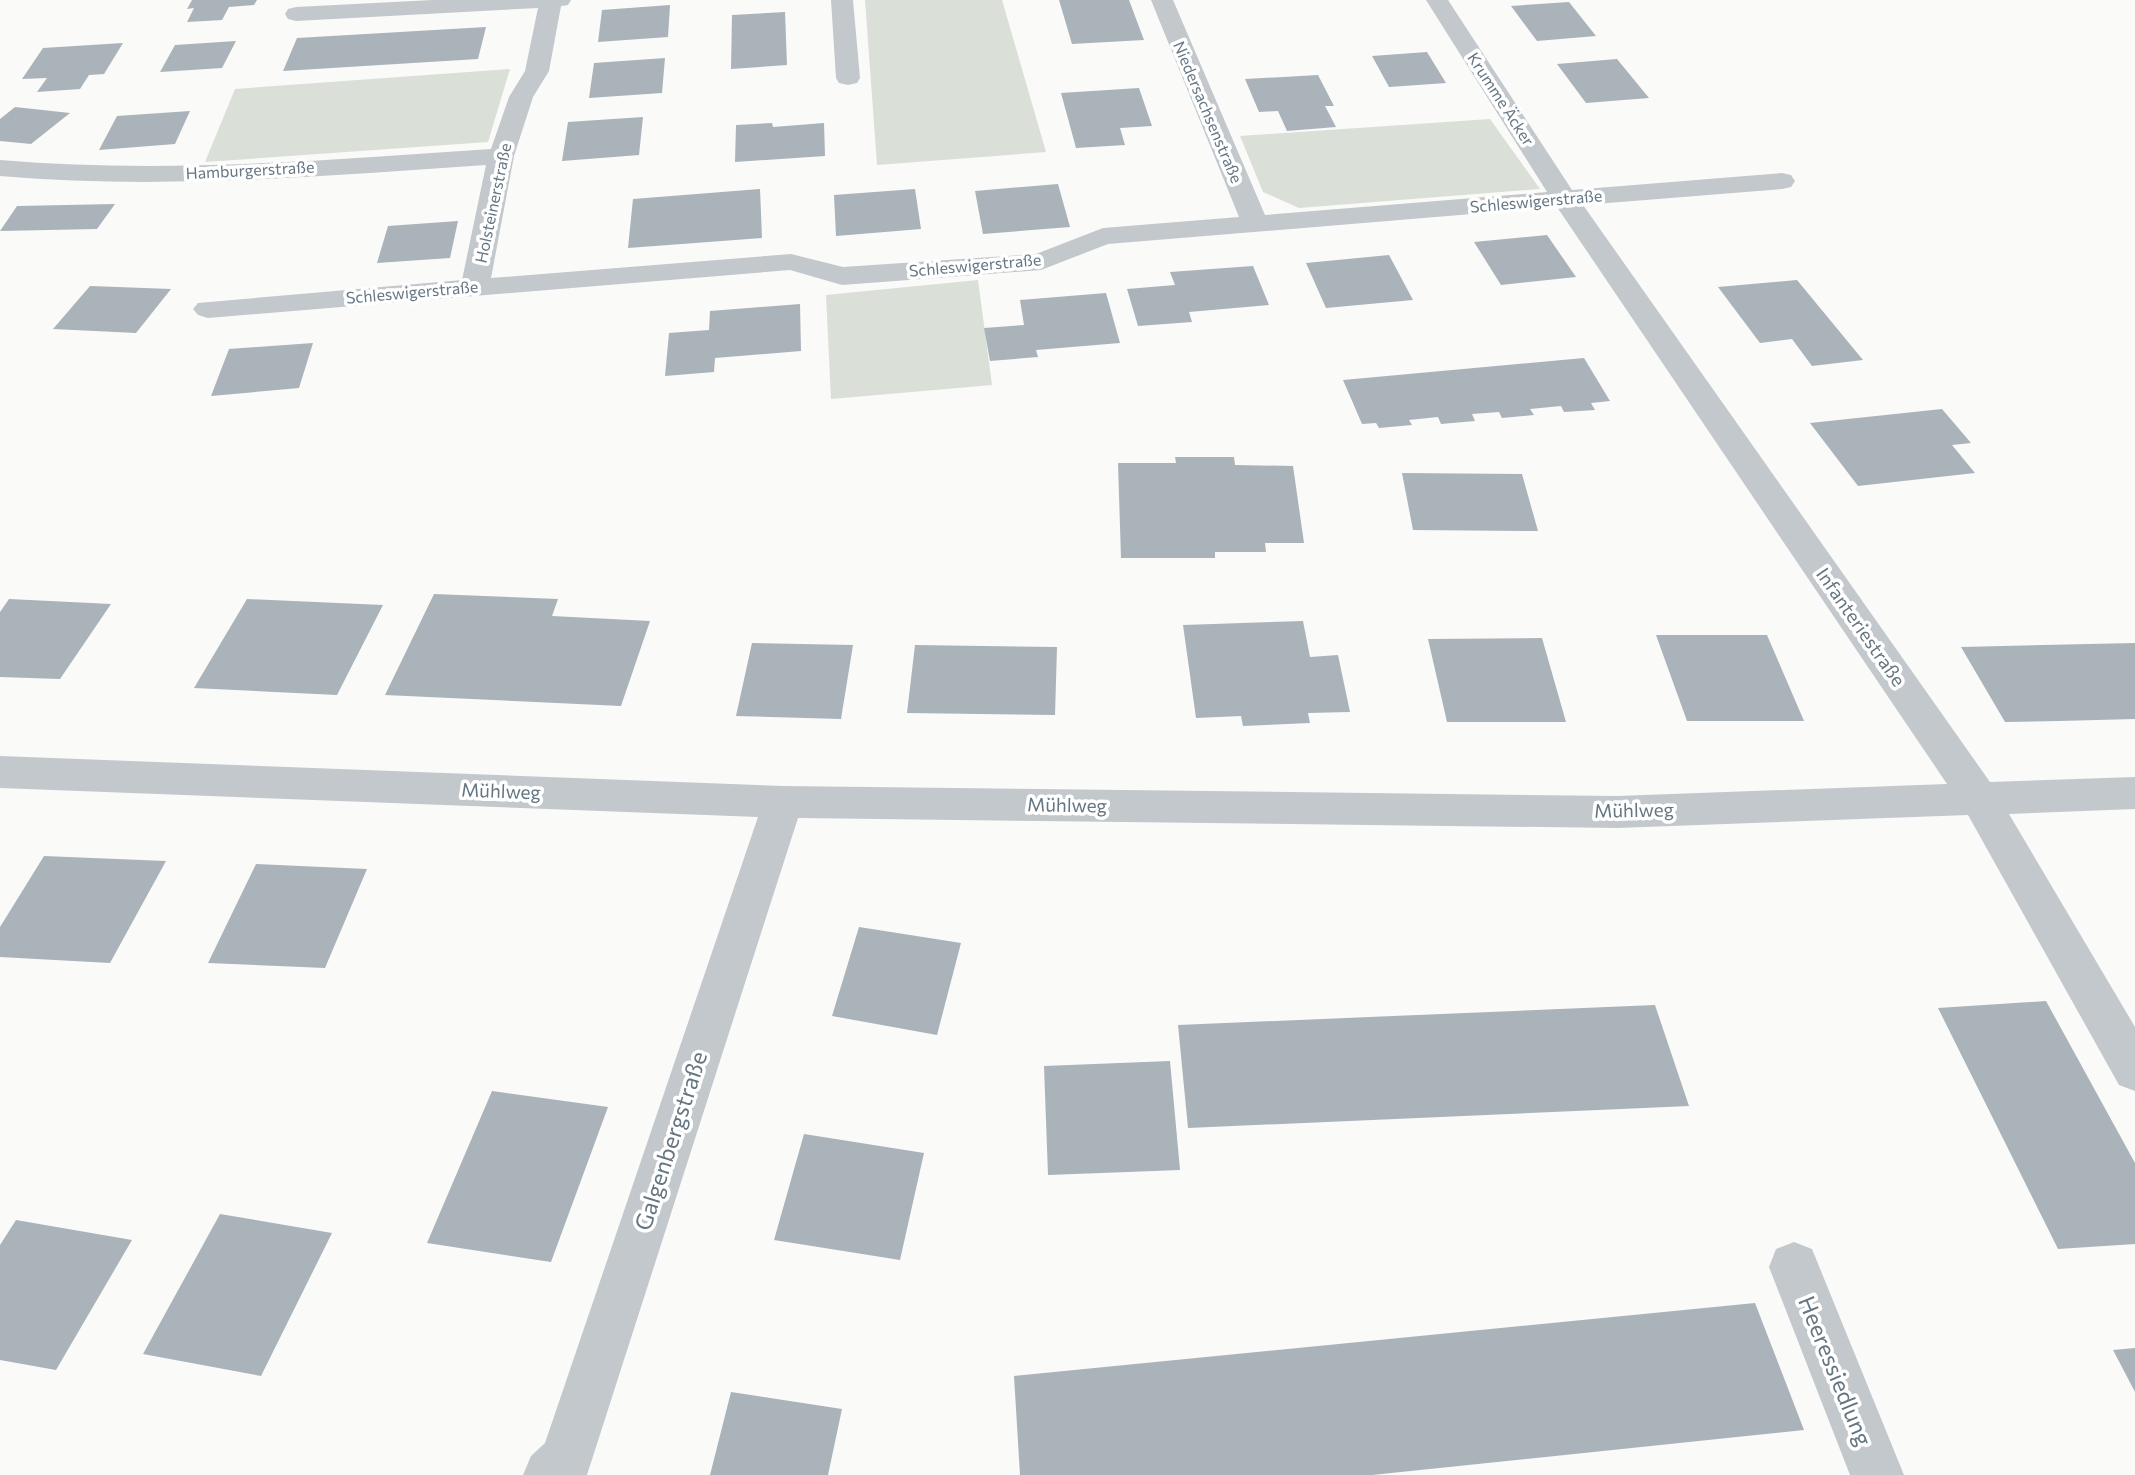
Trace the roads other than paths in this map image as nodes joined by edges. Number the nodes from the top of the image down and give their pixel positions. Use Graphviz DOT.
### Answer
graph roads {
  1 [pos="551,0"];
  2 [pos="560,0"];
  3 [pos="842,0"];
  4 [pos="1162,0"];
  5 [pos="1437,0"];
  6 [pos="296,14"];
  7 [pos="848,78"];
  8 [pos="501,156"];
  9 [pos="0,168"];
  10 [pos="1782,181"];
  11 [pos="1565,199"];
  12 [pos="1255,223"];
  13 [pos="475,287"];
  14 [pos="208,309"];
  15 [pos="0,772"];
  16 [pos="2135,793"];
  17 [pos="1978,797"];
  18 [pos="783,802"];
  19 [pos="2135,1070"];
  20 [pos="1794,1266"];
  21 [pos="550,1475"];
  22 [pos="1877,1475"];
  1 -- 2 [label="street"];
  1 -- 6 [label="street"];
  1 -- 8 [label="street, Holsteinerstraße"];
  3 -- 7 [label="street"];
  4 -- 12 [label="street, Niedersachsenstraße"];
  5 -- 11 [label="street, Krumme Äcker"];
  8 -- 9 [label="street, Hamburgerstraße"];
  8 -- 13 [label="street, Holsteinerstraße"];
  10 -- 11 [label="street, Schleswigerstraße"];
  11 -- 12 [label="street, Schleswigerstraße"];
  11 -- 17 [label="street, Infanteriestraße"];
  12 -- 13 [label="street, Schleswigerstraße"];
  13 -- 14 [label="street, Schleswigerstraße"];
  15 -- 18 [label="street, Mühlweg"];
  16 -- 17 [label="street, Mühlweg"];
  17 -- 18 [label="street, Mühlweg"];
  17 -- 19 [label="street, Infanteriestraße"];
  18 -- 21 [label="street, Galgenbergstraße"];
  20 -- 22 [label="street, Heeressiedlung"];
}
